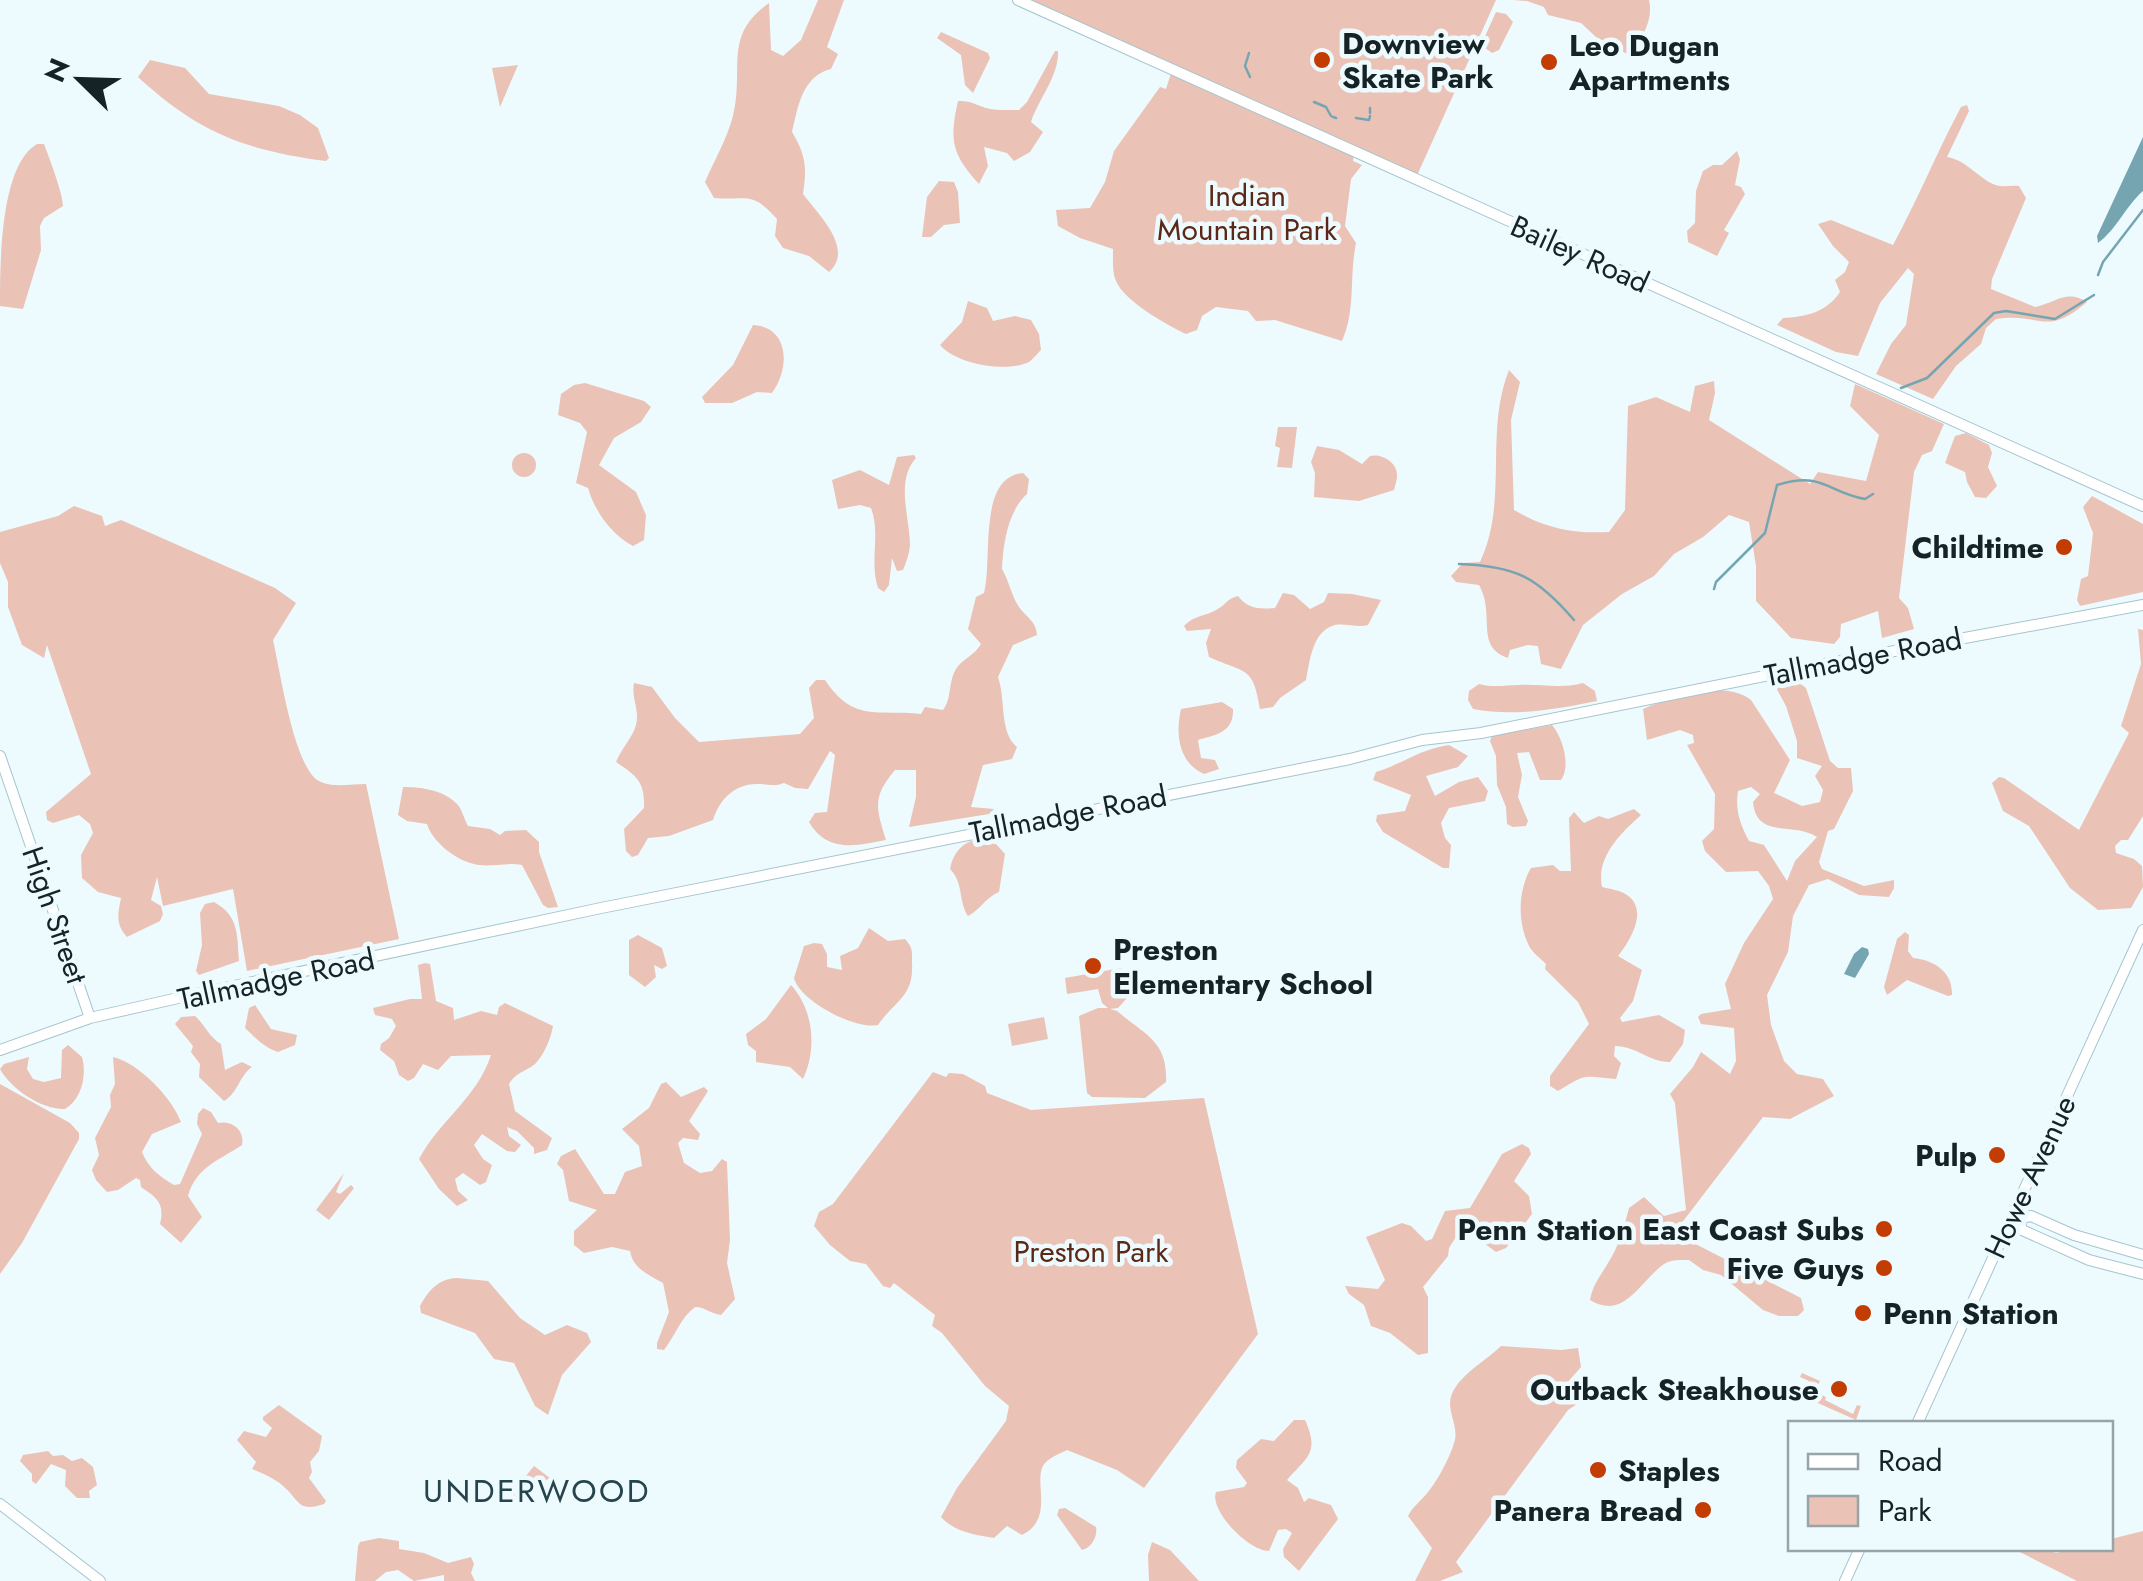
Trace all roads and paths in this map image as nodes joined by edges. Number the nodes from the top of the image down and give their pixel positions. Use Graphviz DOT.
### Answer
graph roads {
  1 [pos="1018,0"];
  2 [pos="2143,506"];
  3 [pos="2143,605"];
  4 [pos="0,756"];
  5 [pos="2143,930"];
  6 [pos="90,1018"];
  7 [pos="0,1050"];
  8 [pos="2016,1218"];
  9 [pos="2143,1256"];
  10 [pos="2143,1274"];
  11 [pos="1918,1421"];
  12 [pos="0,1504"];
  13 [pos="1859,1551"];
  14 [pos="100,1581"];
  15 [pos="1845,1581"];
  1 -- 2 [label="street, Bailey Road"];
  3 -- 6 [label="street, Tallmadge Road"];
  4 -- 6 [label="street, High Street"];
  5 -- 8 [label="street, Howe Avenue"];
  6 -- 7 [label="street, Tallmadge Road"];
  8 -- 9 [label="street"];
  8 -- 10 [label="street"];
  8 -- 11 [label="street, Howe Avenue"];
  12 -- 14 [label="street"];
  13 -- 15 [label="street"];
}
